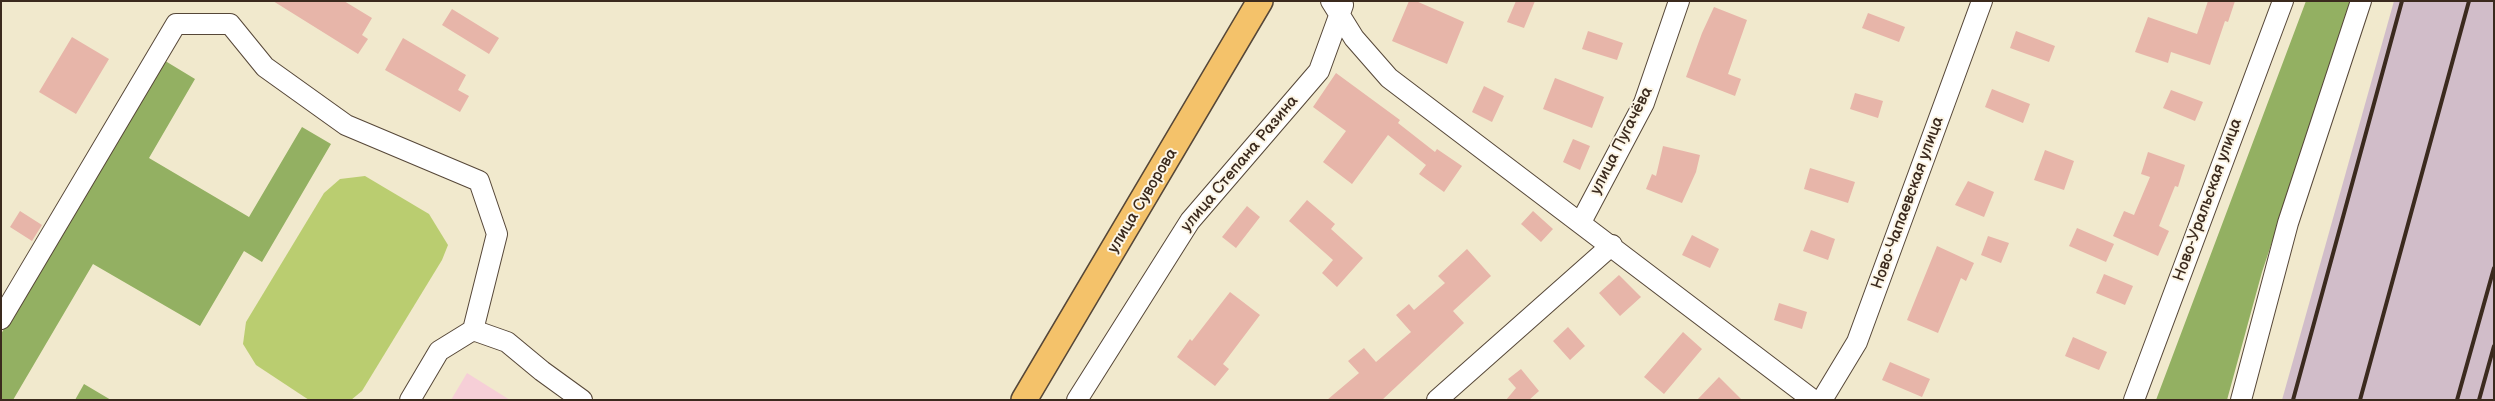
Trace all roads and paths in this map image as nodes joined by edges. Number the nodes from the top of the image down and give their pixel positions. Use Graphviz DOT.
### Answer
graph roads {
  1 [pos="1260,1"];
  2 [pos="1679,1"];
  3 [pos="1982,1"];
  4 [pos="2283,1"];
  5 [pos="2361,1"];
  6 [pos="1339,5"];
  7 [pos="1581,222"];
  8 [pos="1612,245"];
  9 [pos="1,319"];
  10 [pos="474,330"];
  11 [pos="410,400"];
  12 [pos="582,400"];
  13 [pos="1024,400"];
  14 [pos="1077,400"];
  15 [pos="1437,400"];
  16 [pos="1813,400"];
  17 [pos="1822,400"];
  18 [pos="2134,400"];
  19 [pos="2241,400"];
  1 -- 13 [label="main road, улица Суворова"];
  2 -- 7 [label="street, улица Пугачёва"];
  3 -- 17 [label="street, Ново-Чапаевская улица"];
  4 -- 18 [label="street, Ново-Уральская улица"];
  5 -- 19 [label="street"];
  6 -- 7 [label="street"];
  6 -- 14 [label="street, улица Степана Разина"];
  7 -- 8 [label="street"];
  8 -- 15 [label="street"];
  8 -- 16 [label="street"];
  9 -- 10 [label="street"];
  10 -- 11 [label="street"];
  10 -- 12 [label="street"];
}
